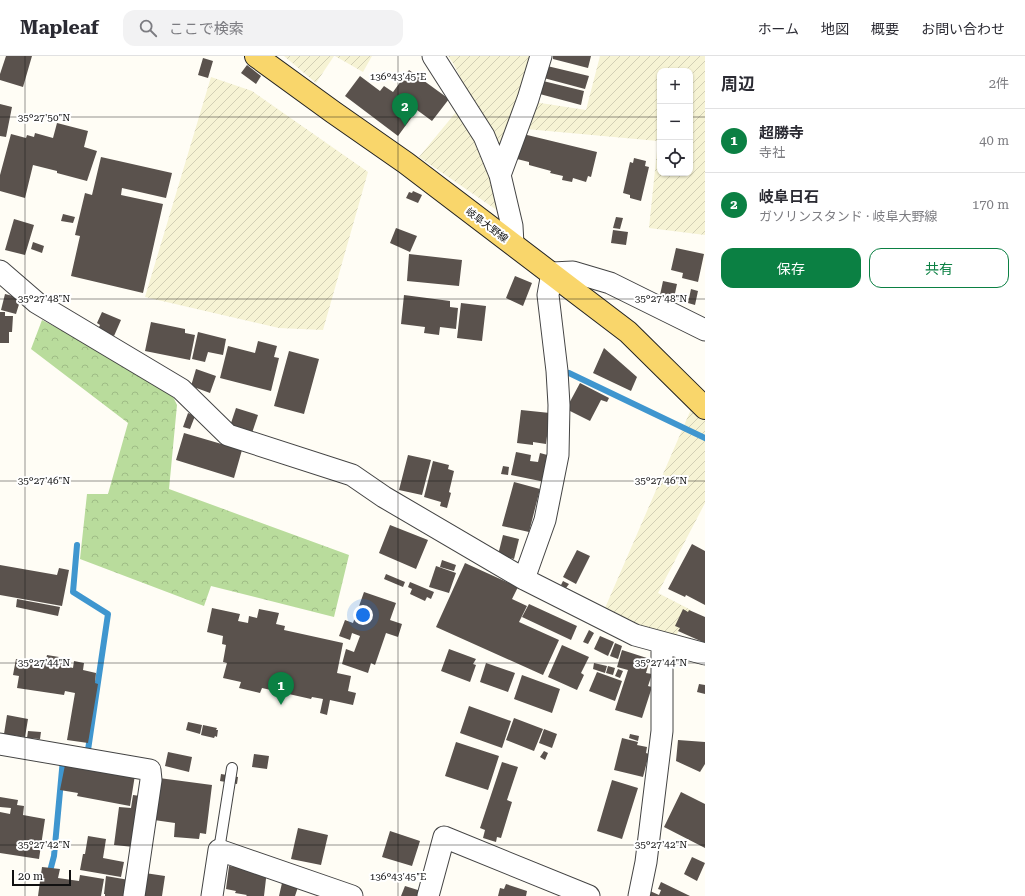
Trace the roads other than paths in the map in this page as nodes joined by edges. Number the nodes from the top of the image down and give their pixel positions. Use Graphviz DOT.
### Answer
graph roads {
  1 [pos="256,56"];
  2 [pos="433,56"];
  3 [pos="541,56"];
  4 [pos="500,175"];
  5 [pos="513,244"];
  6 [pos="0,271"];
  7 [pos="552,274"];
  8 [pos="705,330"];
  9 [pos="705,408"];
  10 [pos="524,579"];
  11 [pos="662,644"];
  12 [pos="705,654"];
  13 [pos="0,744"];
  14 [pos="232,768"];
  15 [pos="219,850"];
  16 [pos="134,896"];
  17 [pos="212,896"];
  18 [pos="352,896"];
  19 [pos="428,896"];
  20 [pos="589,896"];
  21 [pos="639,896"];
  1 -- 5 [label="main road, 岐阜大野線"];
  2 -- 4 [label="street"];
  3 -- 4 [label="street"];
  4 -- 5 [label="street"];
  5 -- 7 [label="main road, 岐阜大野線"];
  6 -- 10 [label="street"];
  7 -- 8 [label="street"];
  7 -- 9 [label="main road, 岐阜大野線"];
  7 -- 10 [label="street"];
  10 -- 11 [label="street"];
  11 -- 12 [label="street"];
  11 -- 21 [label="street"];
  13 -- 16 [label="street"];
  14 -- 15 [label="lane"];
  15 -- 17 [label="street"];
  15 -- 18 [label="street"];
  19 -- 20 [label="street"];
}
